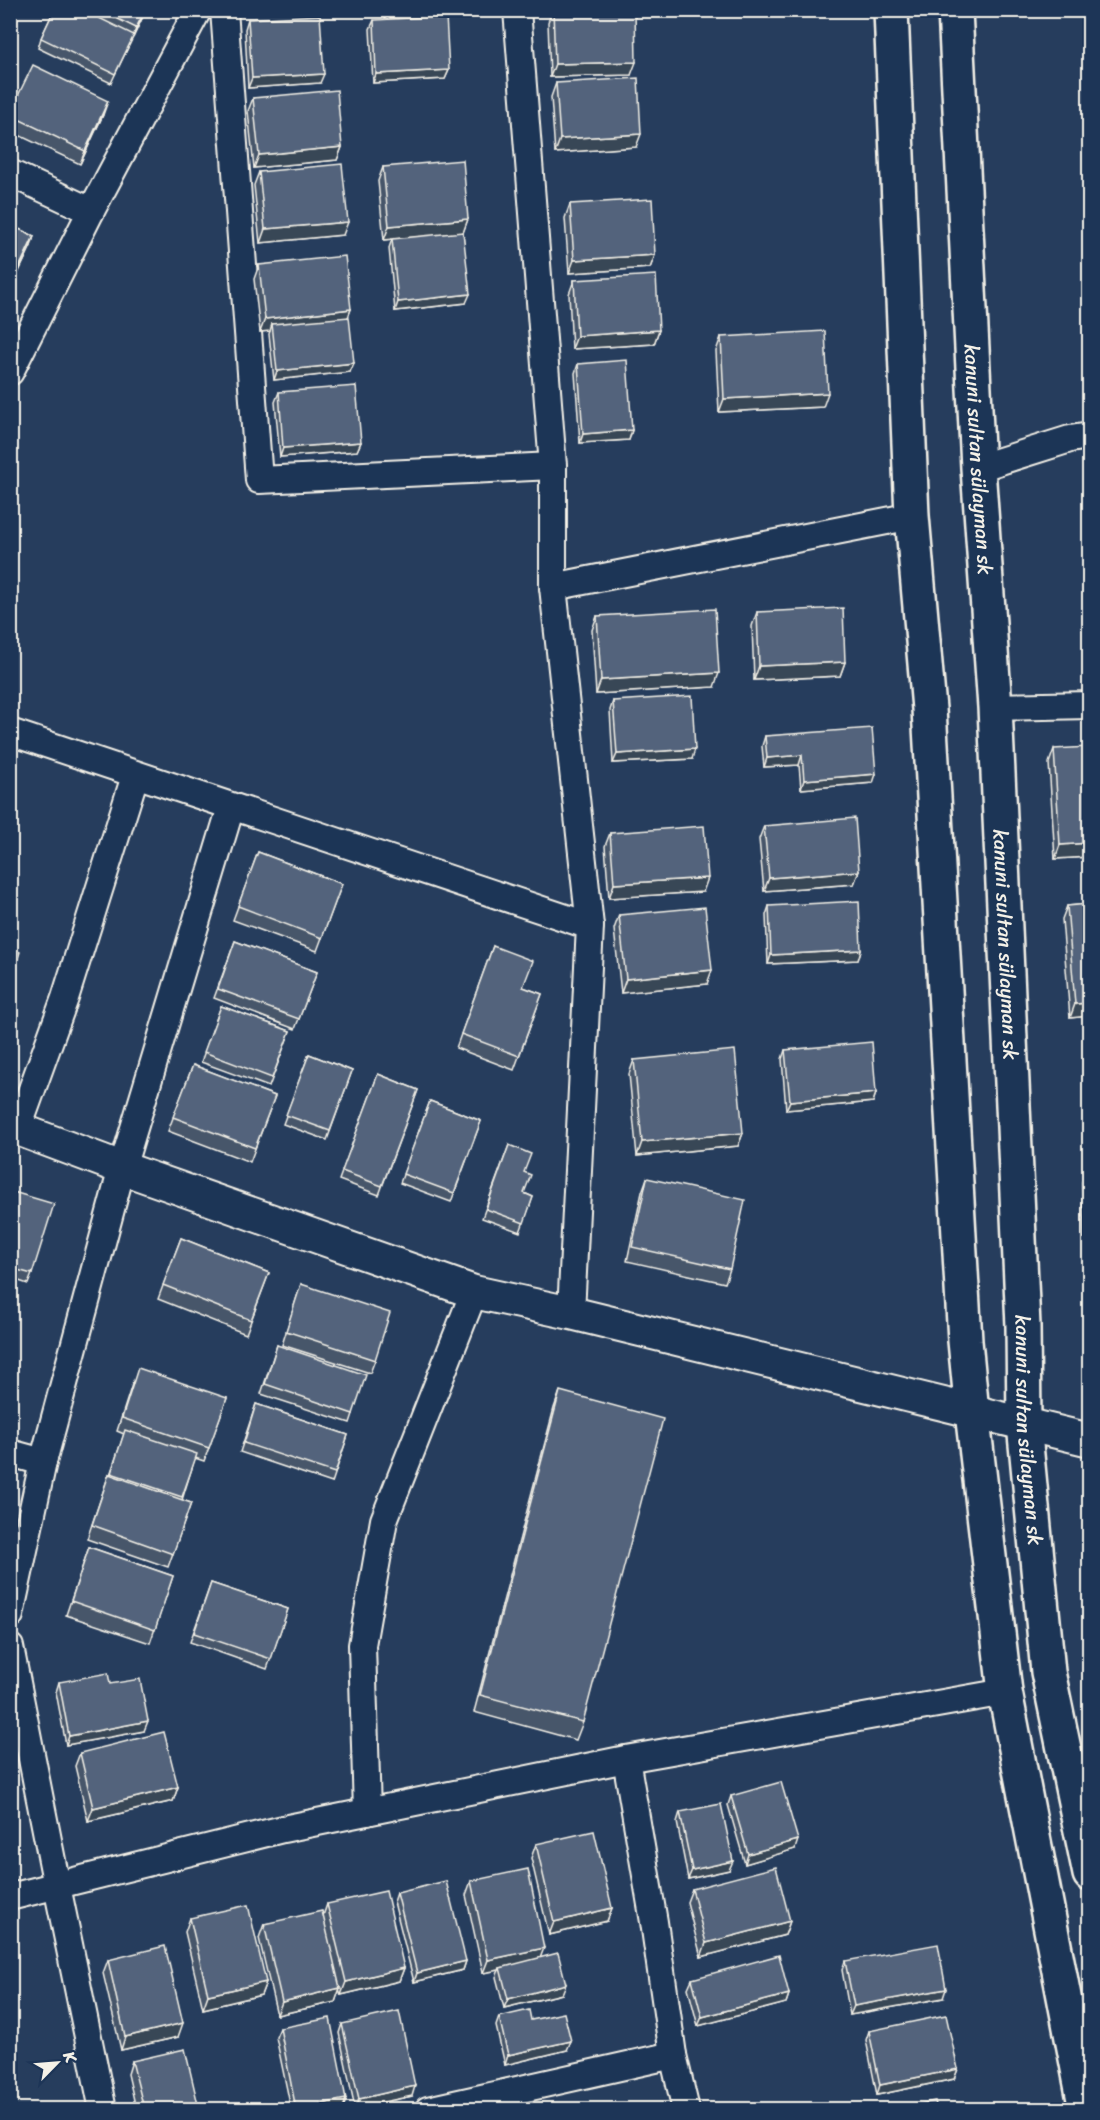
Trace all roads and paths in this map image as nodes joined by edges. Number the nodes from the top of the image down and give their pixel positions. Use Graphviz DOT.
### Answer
graph roads {
  1 [pos="198,10"];
  2 [pos="224,10"];
  3 [pos="517,10"];
  4 [pos="891,10"];
  5 [pos="955,10"];
  6 [pos="10,173"];
  7 [pos="92,211"];
  8 [pos="10,372"];
  9 [pos="1089,436"];
  10 [pos="553,465"];
  11 [pos="978,468"];
  12 [pos="912,516"];
  13 [pos="553,587"];
  14 [pos="1089,705"];
  15 [pos="995,707"];
  16 [pos="10,732"];
  17 [pos="135,776"];
  18 [pos="231,807"];
  19 [pos="590,926"];
  20 [pos="14,1127"];
  21 [pos="122,1168"];
  22 [pos="474,1292"];
  23 [pos="571,1313"];
  24 [pos="972,1412"];
  25 [pos="1024,1424"];
  26 [pos="1089,1440"];
  27 [pos="10,1453"];
  28 [pos="43,1462"];
  29 [pos="10,1616"];
  30 [pos="10,1647"];
  31 [pos="1005,1692"];
  32 [pos="626,1759"];
  33 [pos="367,1812"];
  34 [pos="1089,1874"];
  35 [pos="57,1886"];
  36 [pos="10,1897"];
  37 [pos="673,2055"];
  38 [pos="103,2109"];
  39 [pos="428,2109"];
  40 [pos="686,2109"];
  41 [pos="1086,2109"];
  1 -- 7 [label="street"];
  2 -- 10 [label="street"];
  3 -- 10 [label="street"];
  4 -- 12 [label="main road"];
  5 -- 11 [label="main road, kanuni sultan sülayman sk"];
  6 -- 7 [label="street"];
  7 -- 8 [label="street"];
  9 -- 11 [label="street"];
  10 -- 13 [label="street"];
  11 -- 15 [label="main road, kanuni sultan sülayman sk"];
  12 -- 13 [label="street"];
  12 -- 24 [label="main road"];
  13 -- 19 [label="street"];
  14 -- 15 [label="street"];
  15 -- 25 [label="main road, kanuni sultan sülayman sk"];
  16 -- 17 [label="street"];
  17 -- 18 [label="street"];
  17 -- 20 [label="street"];
  18 -- 19 [label="street"];
  18 -- 21 [label="street"];
  19 -- 23 [label="street"];
  20 -- 21 [label="street"];
  21 -- 22 [label="street"];
  21 -- 28 [label="street"];
  22 -- 23 [label="street"];
  22 -- 33 [label="street"];
  23 -- 24 [label="street"];
  24 -- 25 [label="street"];
  24 -- 31 [label="main road"];
  25 -- 26 [label="street"];
  25 -- 34 [label="main road, kanuni sultan sülayman sk"];
  27 -- 28 [label="street"];
  28 -- 29 [label="street"];
  30 -- 35 [label="street"];
  31 -- 32 [label="street"];
  31 -- 41 [label="main road"];
  32 -- 33 [label="street"];
  32 -- 37 [label="street"];
  33 -- 35 [label="street"];
  35 -- 36 [label="street"];
  35 -- 38 [label="street"];
  37 -- 39 [label="street"];
  37 -- 40 [label="street"];
}
